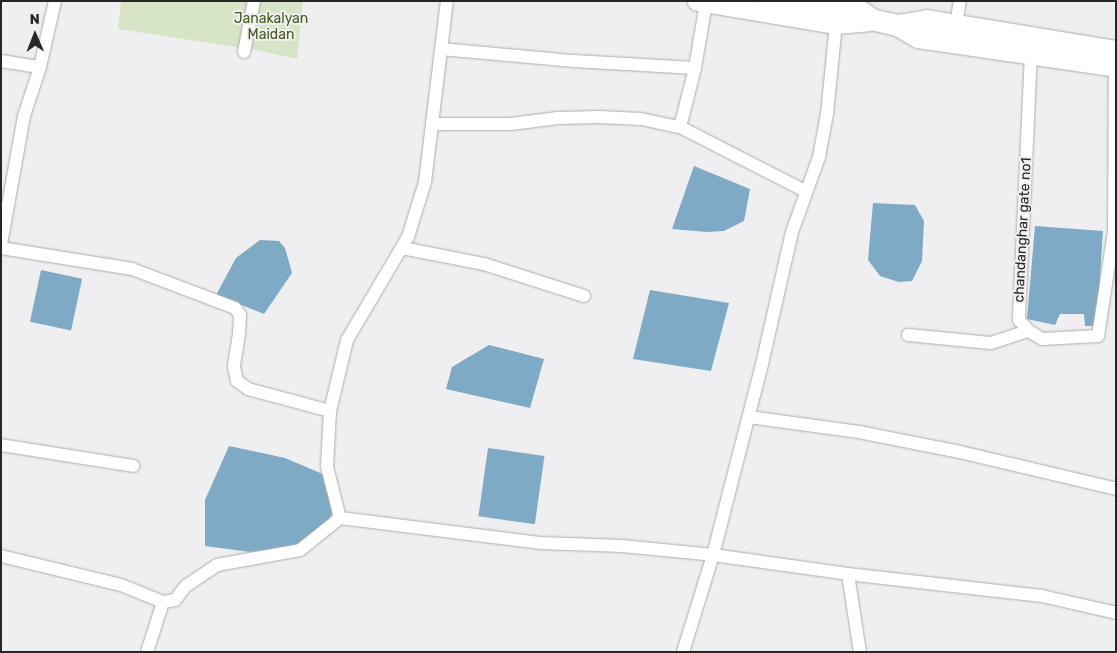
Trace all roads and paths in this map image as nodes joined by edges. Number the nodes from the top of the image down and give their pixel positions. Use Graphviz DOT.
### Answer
graph roads {
  1 [pos="55,1"];
  2 [pos="254,1"];
  3 [pos="446,1"];
  4 [pos="770,1"];
  5 [pos="960,1"];
  6 [pos="701,2"];
  7 [pos="839,12"];
  8 [pos="887,23"];
  9 [pos="956,25"];
  10 [pos="441,49"];
  11 [pos="244,52"];
  12 [pos="1031,53"];
  13 [pos="1,61"];
  14 [pos="1115,61"];
  15 [pos="40,67"];
  16 [pos="694,68"];
  17 [pos="432,124"];
  18 [pos="680,127"];
  19 [pos="805,191"];
  20 [pos="1,244"];
  21 [pos="1,248"];
  22 [pos="402,248"];
  23 [pos="584,296"];
  24 [pos="1029,331"];
  25 [pos="908,335"];
  26 [pos="330,411"];
  27 [pos="749,417"];
  28 [pos="1,445"];
  29 [pos="132,466"];
  30 [pos="1116,489"];
  31 [pos="340,518"];
  32 [pos="713,555"];
  33 [pos="1,556"];
  34 [pos="848,574"];
  35 [pos="163,602"];
  36 [pos="1116,613"];
  37 [pos="147,652"];
  38 [pos="683,652"];
  39 [pos="860,652"];
  1 -- 15 [label="street"];
  2 -- 11 [label="street"];
  3 -- 10 [label="street"];
  4 -- 7 [label="main road"];
  5 -- 9 [label="street"];
  6 -- 7 [label="street"];
  6 -- 16 [label="street"];
  7 -- 8 [label="main road"];
  7 -- 19 [label="street"];
  8 -- 9 [label="main road"];
  8 -- 12 [label="main road"];
  9 -- 14 [label="main road"];
  10 -- 16 [label="street"];
  10 -- 17 [label="street"];
  12 -- 14 [label="main road"];
  12 -- 24 [label="street, chandanghar gate no1"];
  13 -- 15 [label="street"];
  14 -- 24 [label="street"];
  15 -- 20 [label="street"];
  16 -- 18 [label="street"];
  17 -- 18 [label="street"];
  17 -- 22 [label="street"];
  18 -- 19 [label="street"];
  19 -- 27 [label="street"];
  21 -- 26 [label="street"];
  22 -- 23 [label="street"];
  22 -- 26 [label="street"];
  24 -- 25 [label="street"];
  26 -- 31 [label="street"];
  27 -- 30 [label="street"];
  27 -- 32 [label="street"];
  28 -- 29 [label="street"];
  31 -- 32 [label="street"];
  31 -- 35 [label="street"];
  32 -- 34 [label="street"];
  32 -- 38 [label="street"];
  33 -- 35 [label="street"];
  34 -- 36 [label="street"];
  34 -- 39 [label="street"];
  35 -- 37 [label="street"];
}
